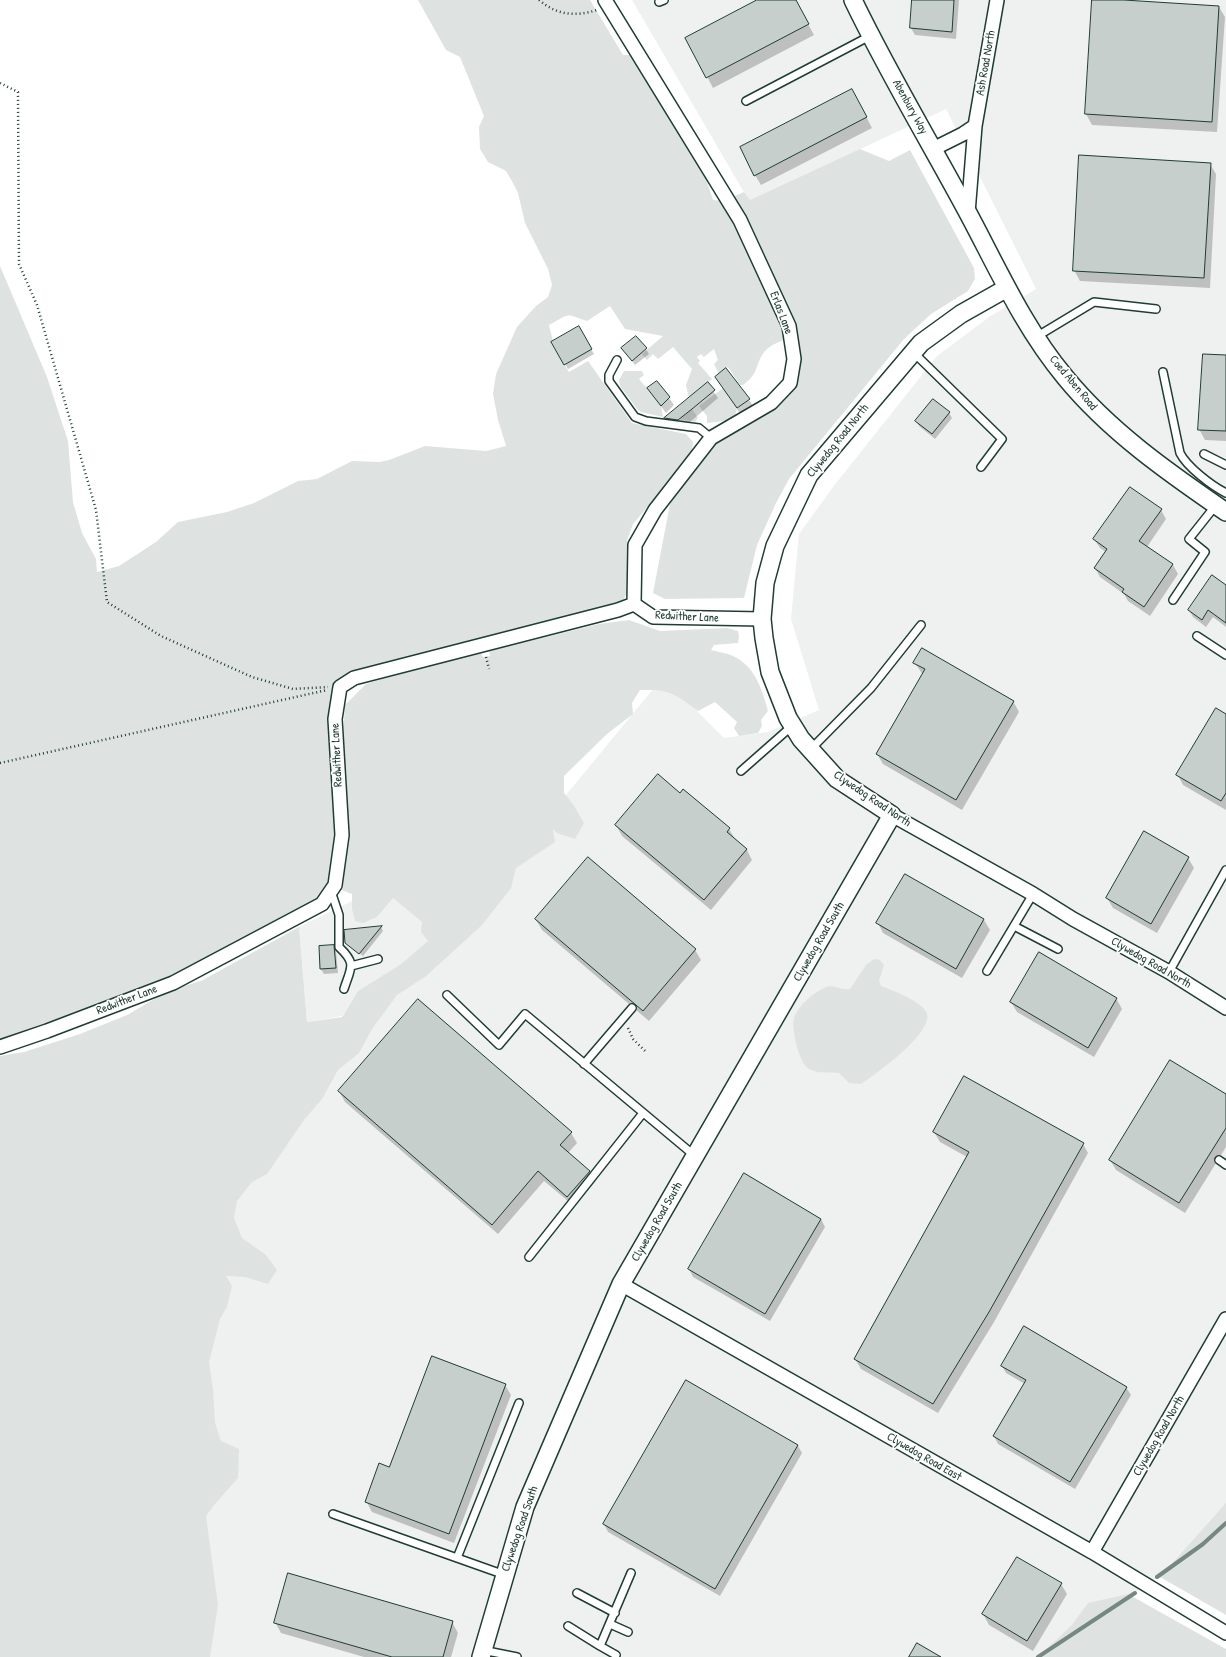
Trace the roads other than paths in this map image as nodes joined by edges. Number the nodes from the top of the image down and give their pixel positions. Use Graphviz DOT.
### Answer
graph roads {
  1 [pos="853,0"];
  2 [pos="997,0"];
  3 [pos="607,3"];
  4 [pos="870,36"];
  5 [pos="746,101"];
  6 [pos="975,126"];
  7 [pos="933,149"];
  8 [pos="968,213"];
  9 [pos="1007,288"];
  10 [pos="1156,309"];
  11 [pos="1036,337"];
  12 [pos="913,352"];
  13 [pos="617,360"];
  14 [pos="1163,372"];
  15 [pos="711,438"];
  16 [pos="1204,454"];
  17 [pos="1226,464"];
  18 [pos="981,467"];
  19 [pos="1223,503"];
  20 [pos="1173,600"];
  21 [pos="634,604"];
  22 [pos="762,620"];
  23 [pos="921,625"];
  24 [pos="1197,636"];
  25 [pos="1226,655"];
  26 [pos="792,726"];
  27 [pos="810,750"];
  28 [pos="741,771"];
  29 [pos="892,815"];
  30 [pos="1226,870"];
  31 [pos="331,891"];
  32 [pos="1033,894"];
  33 [pos="1014,926"];
  34 [pos="1058,949"];
  35 [pos="378,959"];
  36 [pos="351,966"];
  37 [pos="987,971"];
  38 [pos="1169,972"];
  39 [pos="344,989"];
  40 [pos="447,994"];
  41 [pos="632,1008"];
  42 [pos="1226,1008"];
  43 [pos="0,1047"];
  44 [pos="584,1064"];
  45 [pos="643,1113"];
  46 [pos="695,1156"];
  47 [pos="1219,1160"];
  48 [pos="1226,1165"];
  49 [pos="529,1257"];
  50 [pos="621,1284"];
  51 [pos="1226,1319"];
  52 [pos="519,1402"];
  53 [pos="332,1514"];
  54 [pos="1092,1552"];
  55 [pos="457,1558"];
  56 [pos="631,1573"];
  57 [pos="505,1575"];
  58 [pos="577,1593"];
  59 [pos="615,1613"];
  60 [pos="610,1624"];
  61 [pos="568,1626"];
  62 [pos="628,1632"];
  63 [pos="1226,1633"];
  64 [pos="600,1646"];
  65 [pos="482,1653"];
  66 [pos="616,1655"];
  67 [pos="518,1657"];
  1 -- 4 [label="street, Abenbury Way"];
  2 -- 6 [label="street, Ash Road North"];
  3 -- 15 [label="street, Erlas Lane"];
  4 -- 5 [label="lane"];
  4 -- 7 [label="street, Abenbury Way"];
  6 -- 7 [label="street"];
  6 -- 8 [label="street, Ash Road North"];
  7 -- 8 [label="street, Abenbury Way"];
  8 -- 9 [label="street, Coed Aben Road"];
  9 -- 11 [label="street, Coed Aben Road"];
  9 -- 12 [label="street, Clywedog Road North"];
  10 -- 11 [label="lane"];
  11 -- 19 [label="street, Coed Aben Road"];
  12 -- 18 [label="lane"];
  12 -- 22 [label="street, Clywedog Road North"];
  13 -- 15 [label="lane"];
  14 -- 19 [label="lane"];
  15 -- 21 [label="street, Erlas Lane"];
  16 -- 17 [label="lane"];
  19 -- 20 [label="lane"];
  21 -- 22 [label="street, Redwither Lane"];
  21 -- 31 [label="street, Redwither Lane"];
  22 -- 26 [label="street, Clywedog Road North"];
  23 -- 27 [label="lane"];
  24 -- 25 [label="lane"];
  26 -- 27 [label="street, Clywedog Road North"];
  26 -- 28 [label="lane"];
  27 -- 29 [label="street, Clywedog Road North"];
  29 -- 32 [label="street, Clywedog Road North"];
  29 -- 46 [label="street, Clywedog Road South"];
  30 -- 38 [label="lane"];
  31 -- 36 [label="lane"];
  31 -- 43 [label="street, Redwither Lane"];
  32 -- 33 [label="lane"];
  32 -- 38 [label="street, Clywedog Road North"];
  33 -- 34 [label="lane"];
  33 -- 37 [label="lane"];
  35 -- 36 [label="lane"];
  36 -- 39 [label="lane"];
  38 -- 42 [label="street, Clywedog Road North"];
  40 -- 44 [label="lane"];
  41 -- 44 [label="lane"];
  44 -- 45 [label="lane"];
  45 -- 46 [label="lane"];
  45 -- 49 [label="lane"];
  46 -- 50 [label="street, Clywedog Road South"];
  47 -- 48 [label="lane"];
  50 -- 54 [label="street, Clywedog Road East"];
  50 -- 57 [label="street, Clywedog Road South"];
  51 -- 54 [label="street, Clywedog Road North"];
  52 -- 55 [label="lane"];
  53 -- 55 [label="lane"];
  54 -- 63 [label="street, Clywedog Road East"];
  55 -- 57 [label="lane"];
  56 -- 59 [label="lane"];
  57 -- 65 [label="street, Clywedog Road South"];
  58 -- 59 [label="lane"];
  59 -- 60 [label="lane"];
  60 -- 62 [label="lane"];
  60 -- 64 [label="lane"];
  61 -- 64 [label="lane"];
  64 -- 66 [label="lane"];
  65 -- 67 [label="lane"];
}
